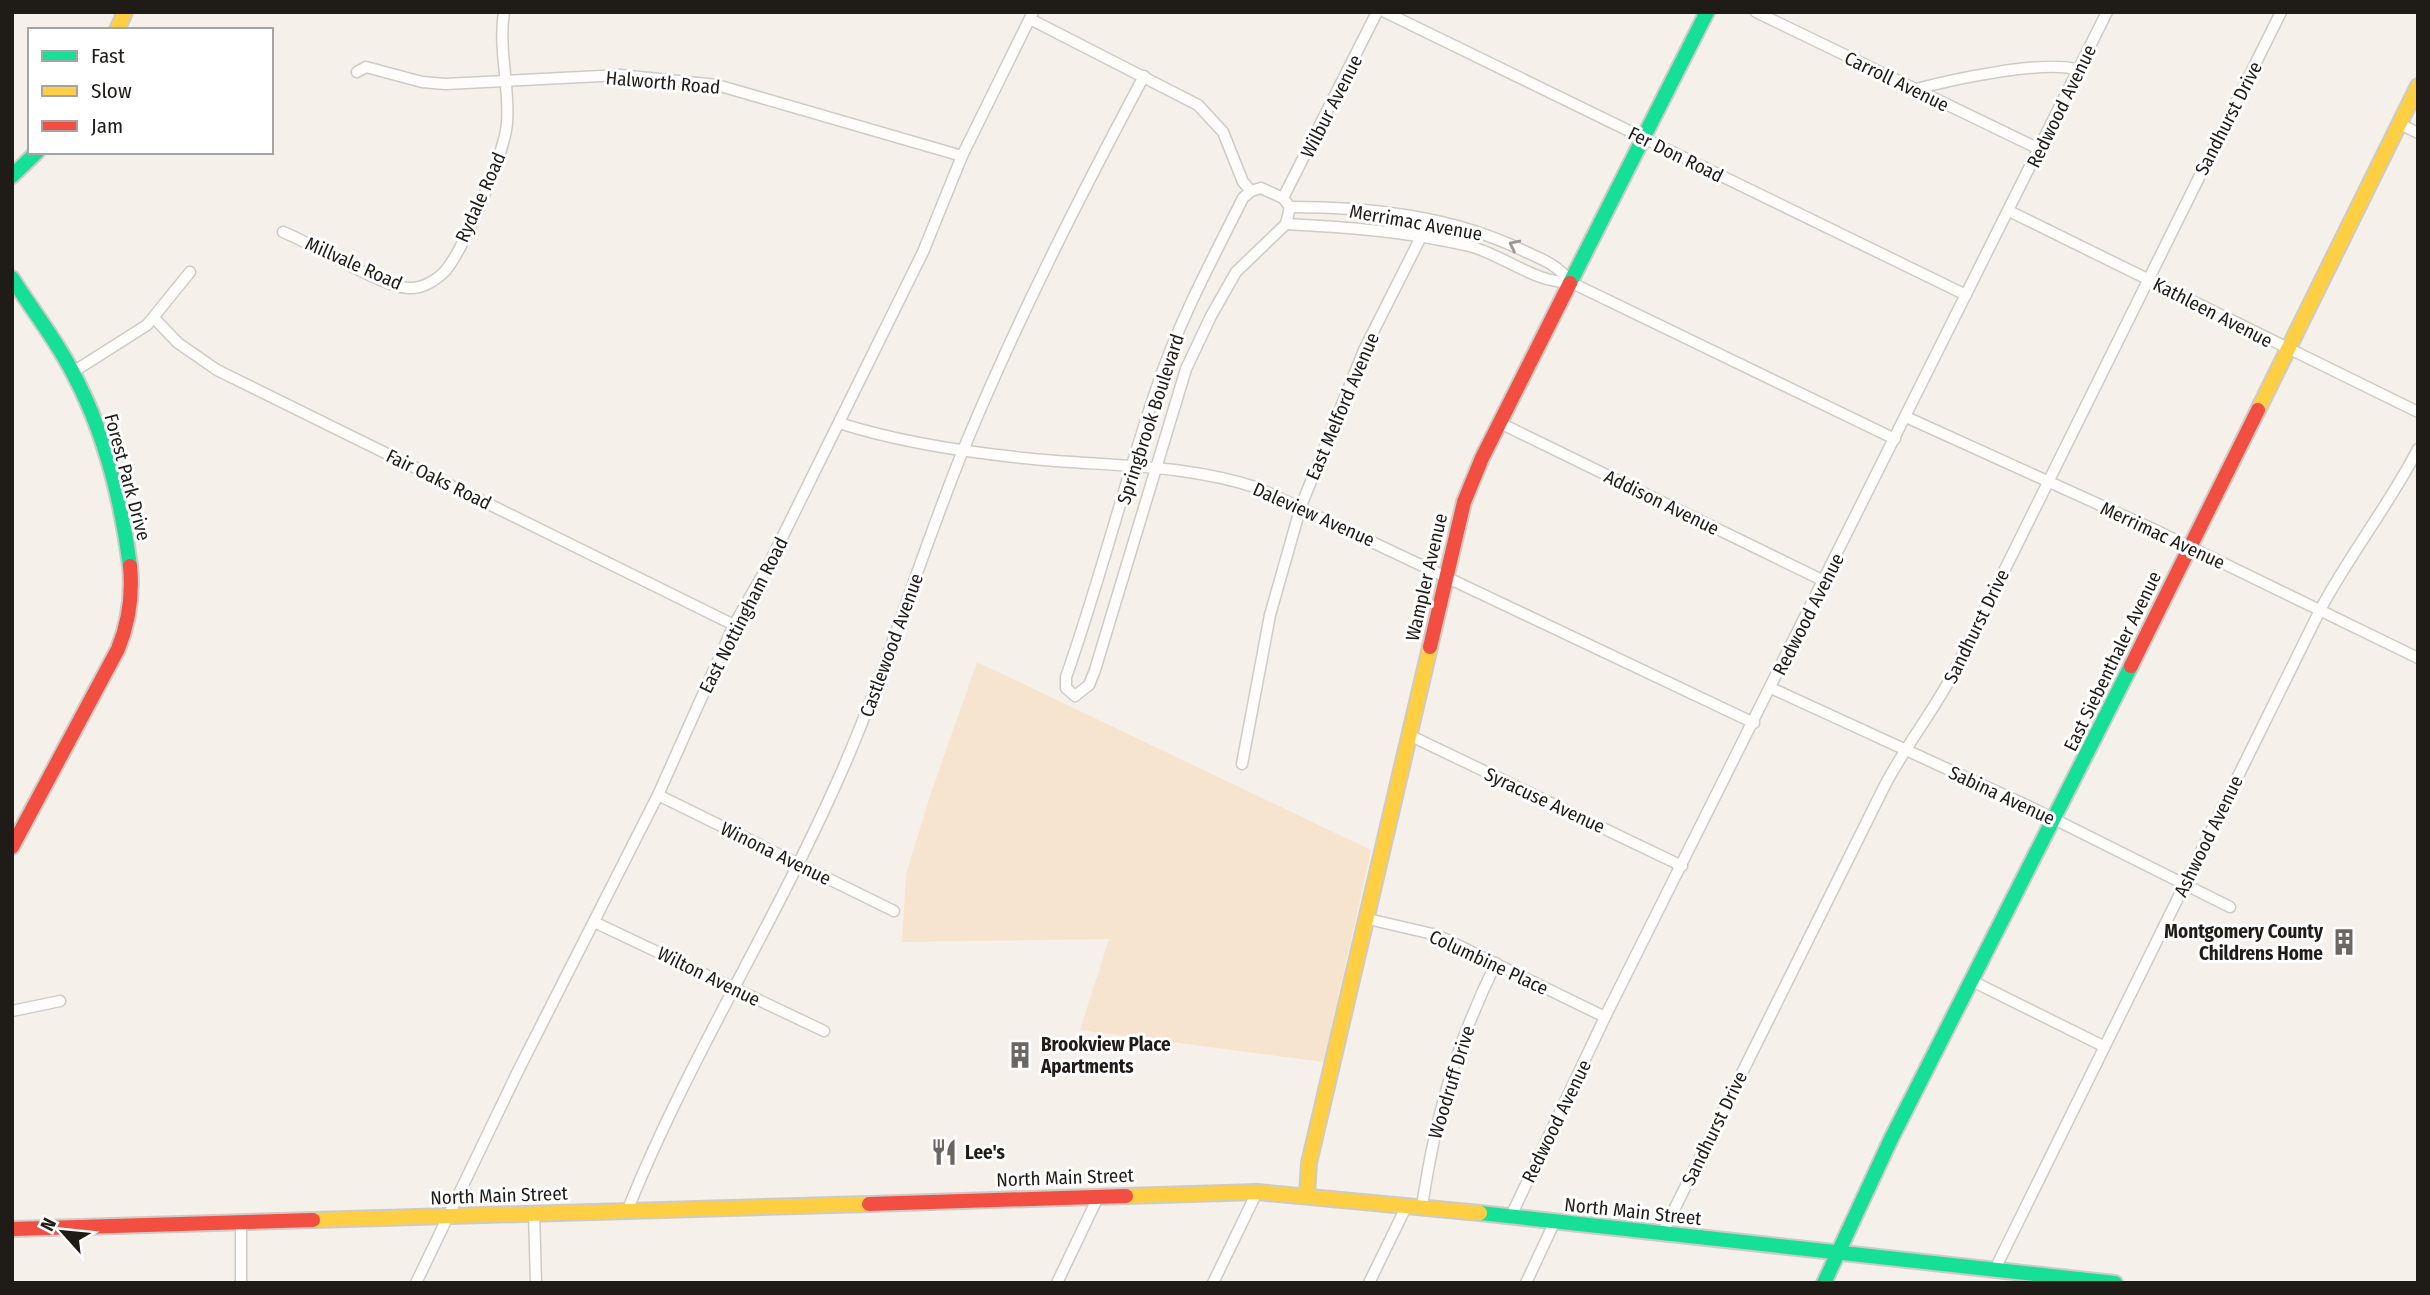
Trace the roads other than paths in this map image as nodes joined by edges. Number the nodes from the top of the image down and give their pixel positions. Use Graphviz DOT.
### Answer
graph roads {
  1 [pos="125,12"];
  2 [pos="504,12"];
  3 [pos="1377,12"];
  4 [pos="1385,12"];
  5 [pos="1707,12"];
  6 [pos="1756,12"];
  7 [pos="2107,12"];
  8 [pos="2281,12"];
  9 [pos="1031,16"];
  10 [pos="118,28"];
  11 [pos="2078,70"];
  12 [pos="357,72"];
  13 [pos="1144,76"];
  14 [pos="505,80"];
  15 [pos="2418,86"];
  16 [pos="1913,90"];
  17 [pos="2400,124"];
  18 [pos="2418,134"];
  19 [pos="1644,138"];
  20 [pos="2039,149"];
  21 [pos="35,154"];
  22 [pos="962,156"];
  23 [pos="12,176"];
  24 [pos="1251,191"];
  25 [pos="1286,203"];
  26 [pos="2008,211"];
  27 [pos="1429,221"];
  28 [pos="1286,224"];
  29 [pos="283,232"];
  30 [pos="1423,236"];
  31 [pos="191,272"];
  32 [pos="12,278"];
  33 [pos="2148,279"];
  34 [pos="1570,282"];
  35 [pos="426,284"];
  36 [pos="1966,295"];
  37 [pos="154,318"];
  38 [pos="2288,349"];
  39 [pos="73,372"];
  40 [pos="2418,412"];
  41 [pos="1906,417"];
  42 [pos="839,423"];
  43 [pos="1500,423"];
  44 [pos="1895,439"];
  45 [pos="2418,449"];
  46 [pos="963,450"];
  47 [pos="1132,466"];
  48 [pos="1156,467"];
  49 [pos="2047,481"];
  50 [pos="1301,506"];
  51 [pos="2190,547"];
  52 [pos="1446,575"];
  53 [pos="1825,581"];
  54 [pos="2320,610"];
  55 [pos="734,625"];
  56 [pos="2418,658"];
  57 [pos="1771,688"];
  58 [pos="1754,723"];
  59 [pos="1409,735"];
  60 [pos="1905,749"];
  61 [pos="1242,764"];
  62 [pos="658,795"];
  63 [pos="2055,819"];
  64 [pos="12,847"];
  65 [pos="799,865"];
  66 [pos="1682,866"];
  67 [pos="2184,883"];
  68 [pos="2230,907"];
  69 [pos="894,911"];
  70 [pos="1368,919"];
  71 [pos="594,922"];
  72 [pos="1496,963"];
  73 [pos="1970,980"];
  74 [pos="732,990"];
  75 [pos="60,1001"];
  76 [pos="12,1010"];
  77 [pos="1605,1017"];
  78 [pos="824,1031"];
  79 [pos="2104,1046"];
  80 [pos="1257,1192"];
  81 [pos="1307,1194"];
  82 [pos="1099,1195"];
  83 [pos="1407,1205"];
  84 [pos="1422,1206"];
  85 [pos="628,1209"];
  86 [pos="534,1213"];
  87 [pos="448,1216"];
  88 [pos="1511,1216"];
  89 [pos="1555,1221"];
  90 [pos="241,1222"];
  91 [pos="12,1229"];
  92 [pos="1662,1234"];
  93 [pos="1838,1252"];
  94 [pos="1995,1269"];
  95 [pos="241,1283"];
  96 [pos="416,1283"];
  97 [pos="536,1283"];
  98 [pos="1057,1283"];
  99 [pos="1213,1283"];
  100 [pos="1369,1283"];
  101 [pos="1526,1283"];
  102 [pos="1824,1283"];
  103 [pos="2115,1283"];
  1 -- 10 [label="main road"];
  2 -- 14 [label="street, Rydale Road"];
  3 -- 25 [label="street, Wilbur Avenue"];
  4 -- 19 [label="street, Fer Don Road"];
  5 -- 19 [label="main road, Wampler Avenue"];
  6 -- 16 [label="street, Carroll Avenue"];
  7 -- 11 [label="street, Redwood Avenue"];
  8 -- 33 [label="street, Sandhurst Drive"];
  9 -- 13 [label="street"];
  9 -- 22 [label="street, East Nottingham Road"];
  11 -- 16 [label="street"];
  11 -- 20 [label="street, Redwood Avenue"];
  12 -- 14 [label="street, Halworth Road"];
  13 -- 24 [label="street"];
  13 -- 46 [label="street, Castlewood Avenue"];
  14 -- 22 [label="street, Halworth Road"];
  14 -- 35 [label="street, Rydale Road"];
  15 -- 17 [label="main road, East Siebenthaler Avenue"];
  16 -- 20 [label="street, Carroll Avenue"];
  17 -- 18 [label="street"];
  17 -- 38 [label="main road, East Siebenthaler Avenue"];
  19 -- 34 [label="main road, Wampler Avenue"];
  19 -- 36 [label="street, Fer Don Road"];
  20 -- 26 [label="street, Redwood Avenue"];
  21 -- 23 [label="main road"];
  22 -- 42 [label="street, East Nottingham Road"];
  24 -- 25 [label="street"];
  24 -- 47 [label="street, Springbrook Boulevard"];
  25 -- 27 [label="street, Merrimac Avenue"];
  25 -- 28 [label="street"];
  26 -- 33 [label="street, Kathleen Avenue"];
  26 -- 36 [label="street, Redwood Avenue"];
  27 -- 30 [label="street, East Melford Avenue"];
  34 -- 27 [label="street, Merrimac Avenue, one-way"];
  28 -- 30 [label="street, Merrimac Avenue"];
  28 -- 48 [label="street, Springbrook Boulevard"];
  29 -- 35 [label="street, Millvale Road"];
  30 -- 34 [label="street, Merrimac Avenue"];
  30 -- 50 [label="street, East Melford Avenue"];
  31 -- 37 [label="street"];
  32 -- 39 [label="main road, Forest Park Drive"];
  33 -- 38 [label="street, Kathleen Avenue"];
  33 -- 49 [label="street, Sandhurst Drive"];
  34 -- 43 [label="main road, Wampler Avenue"];
  34 -- 44 [label="street, Merrimac Avenue"];
  36 -- 41 [label="street, Redwood Avenue"];
  37 -- 39 [label="street"];
  37 -- 55 [label="street, Fair Oaks Road"];
  38 -- 40 [label="street, Kathleen Avenue"];
  38 -- 51 [label="main road, East Siebenthaler Avenue"];
  39 -- 64 [label="main road, Forest Park Drive"];
  41 -- 44 [label="street, Redwood Avenue"];
  41 -- 49 [label="street, Merrimac Avenue"];
  42 -- 46 [label="street, Daleview Avenue"];
  42 -- 55 [label="street, East Nottingham Road"];
  43 -- 52 [label="main road, Wampler Avenue"];
  43 -- 53 [label="street, Addison Avenue"];
  44 -- 53 [label="street, Redwood Avenue"];
  45 -- 54 [label="street, Ashwood Avenue"];
  46 -- 47 [label="street, Daleview Avenue"];
  46 -- 65 [label="street, Castlewood Avenue"];
  47 -- 48 [label="street, Daleview Avenue"];
  47 -- 48 [label="street, Springbrook Boulevard"];
  48 -- 50 [label="street, Daleview Avenue"];
  49 -- 51 [label="street, Merrimac Avenue"];
  49 -- 60 [label="street, Sandhurst Drive"];
  50 -- 52 [label="street, Daleview Avenue"];
  50 -- 61 [label="street, East Melford Avenue"];
  51 -- 54 [label="street, Merrimac Avenue"];
  51 -- 63 [label="main road, East Siebenthaler Avenue"];
  52 -- 58 [label="street, Daleview Avenue"];
  52 -- 59 [label="main road, Wampler Avenue"];
  53 -- 57 [label="street, Redwood Avenue"];
  54 -- 56 [label="street, Merrimac Avenue"];
  54 -- 67 [label="street, Ashwood Avenue"];
  55 -- 62 [label="street, East Nottingham Road"];
  57 -- 58 [label="street, Redwood Avenue"];
  57 -- 60 [label="street, Sabina Avenue"];
  58 -- 66 [label="street, Redwood Avenue"];
  59 -- 66 [label="street, Syracuse Avenue"];
  59 -- 70 [label="main road, Wampler Avenue"];
  60 -- 63 [label="street, Sabina Avenue"];
  60 -- 92 [label="street, Sandhurst Drive"];
  62 -- 65 [label="street, Winona Avenue"];
  62 -- 71 [label="street, East Nottingham Road"];
  63 -- 67 [label="street, Sabina Avenue"];
  63 -- 73 [label="main road, East Siebenthaler Avenue"];
  65 -- 69 [label="street, Winona Avenue"];
  65 -- 74 [label="street, Castlewood Avenue"];
  66 -- 77 [label="street, Redwood Avenue"];
  67 -- 68 [label="street, Sabina Avenue"];
  67 -- 79 [label="street, Ashwood Avenue"];
  70 -- 72 [label="street, Columbine Place"];
  70 -- 81 [label="main road, Wampler Avenue"];
  71 -- 74 [label="street, Wilton Avenue"];
  71 -- 87 [label="street, East Nottingham Road"];
  72 -- 77 [label="street, Columbine Place"];
  72 -- 84 [label="street, Woodruff Drive"];
  73 -- 79 [label="street"];
  73 -- 93 [label="main road, East Siebenthaler Avenue"];
  74 -- 78 [label="street, Wilton Avenue"];
  74 -- 85 [label="street, Castlewood Avenue"];
  75 -- 76 [label="street"];
  77 -- 88 [label="street, Redwood Avenue"];
  79 -- 94 [label="street, Ashwood Avenue"];
  80 -- 81 [label="main road, North Main Street"];
  80 -- 82 [label="main road, North Main Street"];
  80 -- 99 [label="street"];
  81 -- 83 [label="main road, North Main Street"];
  82 -- 85 [label="main road, North Main Street"];
  82 -- 98 [label="street"];
  83 -- 84 [label="main road, North Main Street"];
  83 -- 100 [label="street"];
  84 -- 88 [label="main road, North Main Street"];
  85 -- 86 [label="main road, North Main Street"];
  86 -- 87 [label="main road, North Main Street"];
  86 -- 97 [label="street"];
  87 -- 90 [label="main road, North Main Street"];
  87 -- 96 [label="street, East Nottingham Road"];
  88 -- 89 [label="main road, North Main Street"];
  89 -- 92 [label="main road, North Main Street"];
  89 -- 101 [label="street"];
  90 -- 91 [label="main road, North Main Street"];
  90 -- 95 [label="street"];
  92 -- 93 [label="main road, North Main Street"];
  93 -- 94 [label="main road, North Main Street"];
  93 -- 102 [label="main road, East Siebenthaler Avenue"];
  94 -- 103 [label="main road, North Main Street"];
}
